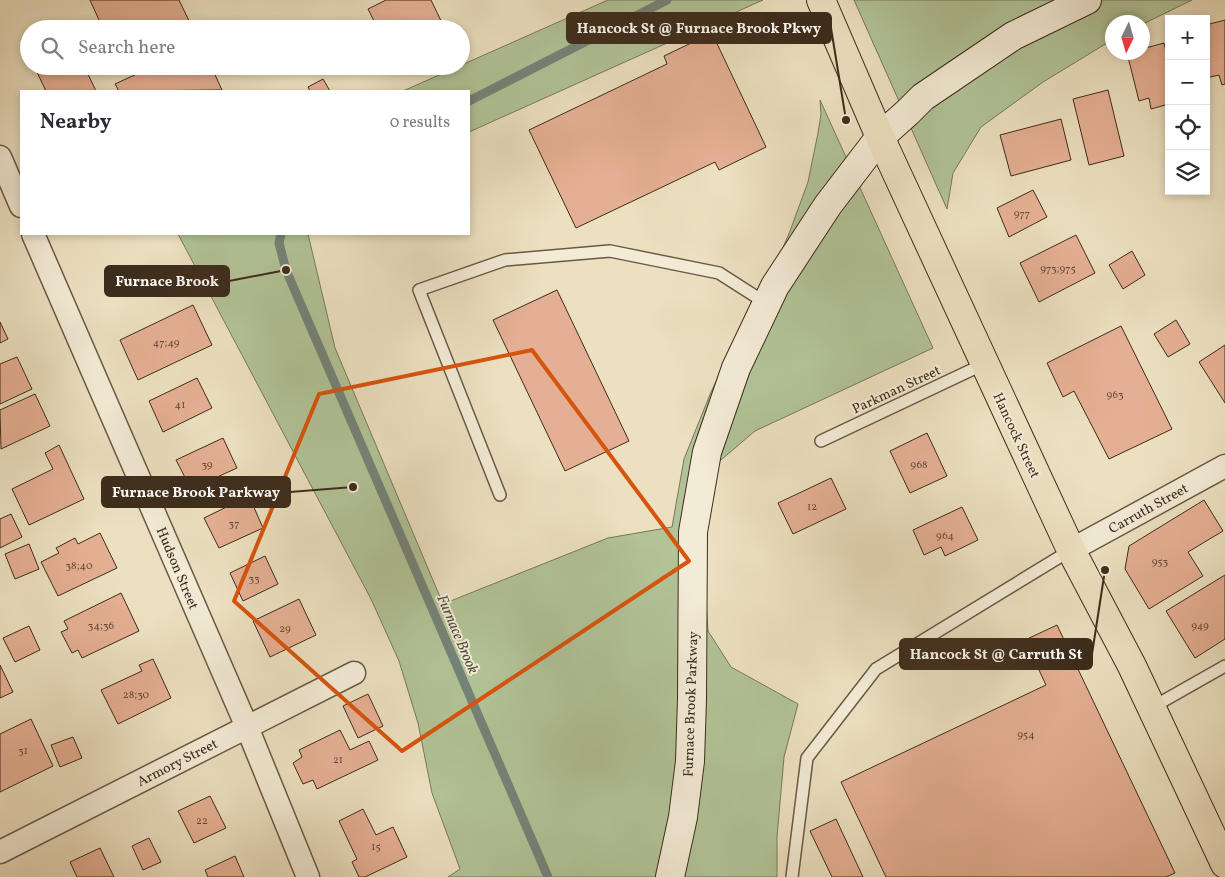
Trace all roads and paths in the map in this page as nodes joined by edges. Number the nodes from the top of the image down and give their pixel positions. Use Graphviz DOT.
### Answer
graph roads {
  1 [pos="821,0"];
  2 [pos="1087,0"];
  3 [pos="880,138"];
  4 [pos="0,157"];
  5 [pos="20,204"];
  6 [pos="33,235"];
  7 [pos="766,303"];
  8 [pos="984,364"];
  9 [pos="821,441"];
  10 [pos="1225,466"];
  11 [pos="500,495"];
  12 [pos="1071,550"];
  13 [pos="1225,666"];
  14 [pos="354,673"];
  15 [pos="1151,708"];
  16 [pos="247,726"];
  17 [pos="0,852"];
  18 [pos="1225,864"];
  19 [pos="308,877"];
  20 [pos="670,877"];
  21 [pos="792,877"];
  1 -- 3 [label="main road, Hancock Street"];
  2 -- 3 [label="main road, Furnace Brook Parkway"];
  3 -- 7 [label="main road, Furnace Brook Parkway"];
  3 -- 8 [label="main road, Hancock Street"];
  4 -- 5 [label="street"];
  6 -- 16 [label="street, Hudson Street"];
  7 -- 11 [label="lane"];
  7 -- 20 [label="main road, Furnace Brook Parkway"];
  8 -- 9 [label="lane, Parkman Street"];
  8 -- 12 [label="main road, Hancock Street"];
  10 -- 12 [label="street, Carruth Street"];
  12 -- 15 [label="main road, Hancock Street"];
  12 -- 21 [label="lane"];
  13 -- 15 [label="lane"];
  14 -- 16 [label="street, Armory Street"];
  15 -- 18 [label="main road, Hancock Street"];
  16 -- 17 [label="street, Armory Street"];
  16 -- 19 [label="street, Hudson Street"];
}
